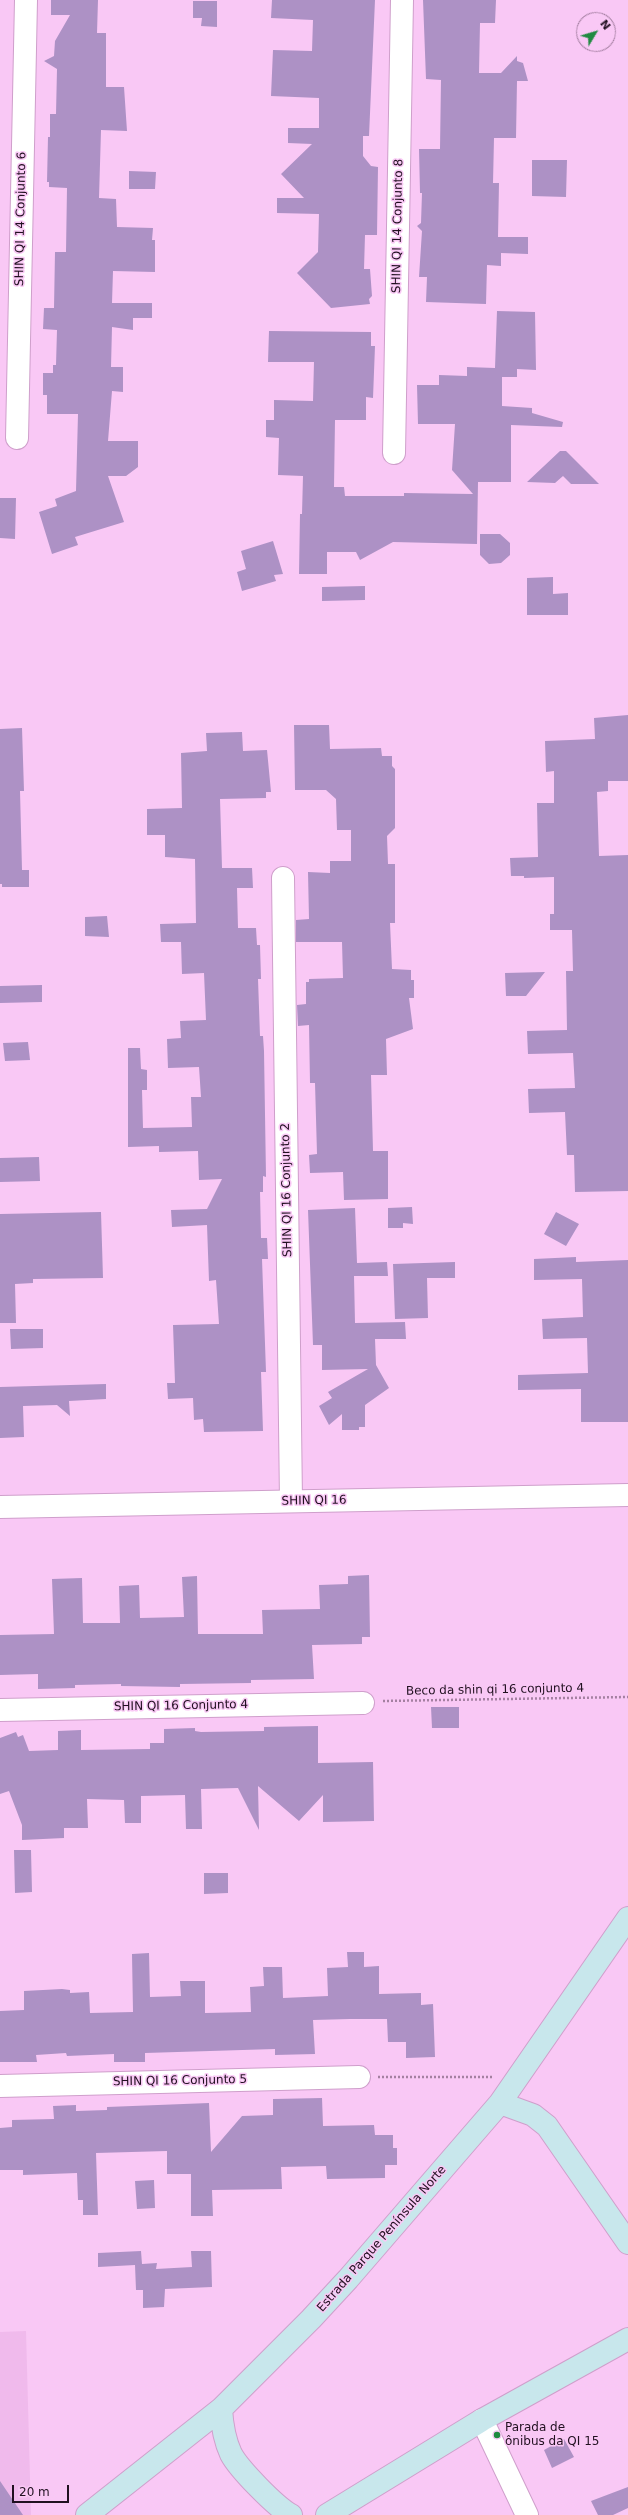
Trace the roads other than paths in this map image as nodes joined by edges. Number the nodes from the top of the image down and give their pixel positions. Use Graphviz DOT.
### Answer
graph roads {
  1 [pos="26,0"];
  2 [pos="402,0"];
  3 [pos="17,438"];
  4 [pos="394,452"];
  5 [pos="283,878"];
  6 [pos="628,1495"];
  7 [pos="291,1502"];
  8 [pos="0,1506"];
  9 [pos="363,1703"];
  10 [pos="0,1710"];
  11 [pos="628,1918"];
  12 [pos="359,2077"];
  13 [pos="0,2086"];
  14 [pos="500,2103"];
  15 [pos="628,2243"];
  16 [pos="628,2340"];
  17 [pos="221,2409"];
  18 [pos="482,2420"];
  19 [pos="87,2515"];
  20 [pos="291,2515"];
  21 [pos="326,2515"];
  22 [pos="527,2515"];
  1 -- 3 [label="street, SHIN QI 14 Conjunto 6"];
  2 -- 4 [label="street, SHIN QI 14 Conjunto 8"];
  5 -- 7 [label="street, SHIN QI 16 Conjunto 2"];
  6 -- 7 [label="street, SHIN QI 16"];
  7 -- 8 [label="street, SHIN QI 16"];
  9 -- 10 [label="street, SHIN QI 16 Conjunto 4"];
  11 -- 14 [label="main road, Estrada Parque Península Norte"];
  12 -- 13 [label="street, SHIN QI 16 Conjunto 5"];
  14 -- 15 [label="main road"];
  14 -- 17 [label="main road, Estrada Parque Península Norte"];
  16 -- 18 [label="main road"];
  17 -- 19 [label="main road, Estrada Parque Península Norte"];
  17 -- 20 [label="main road"];
  18 -- 21 [label="main road"];
  18 -- 22 [label="street"];
}
